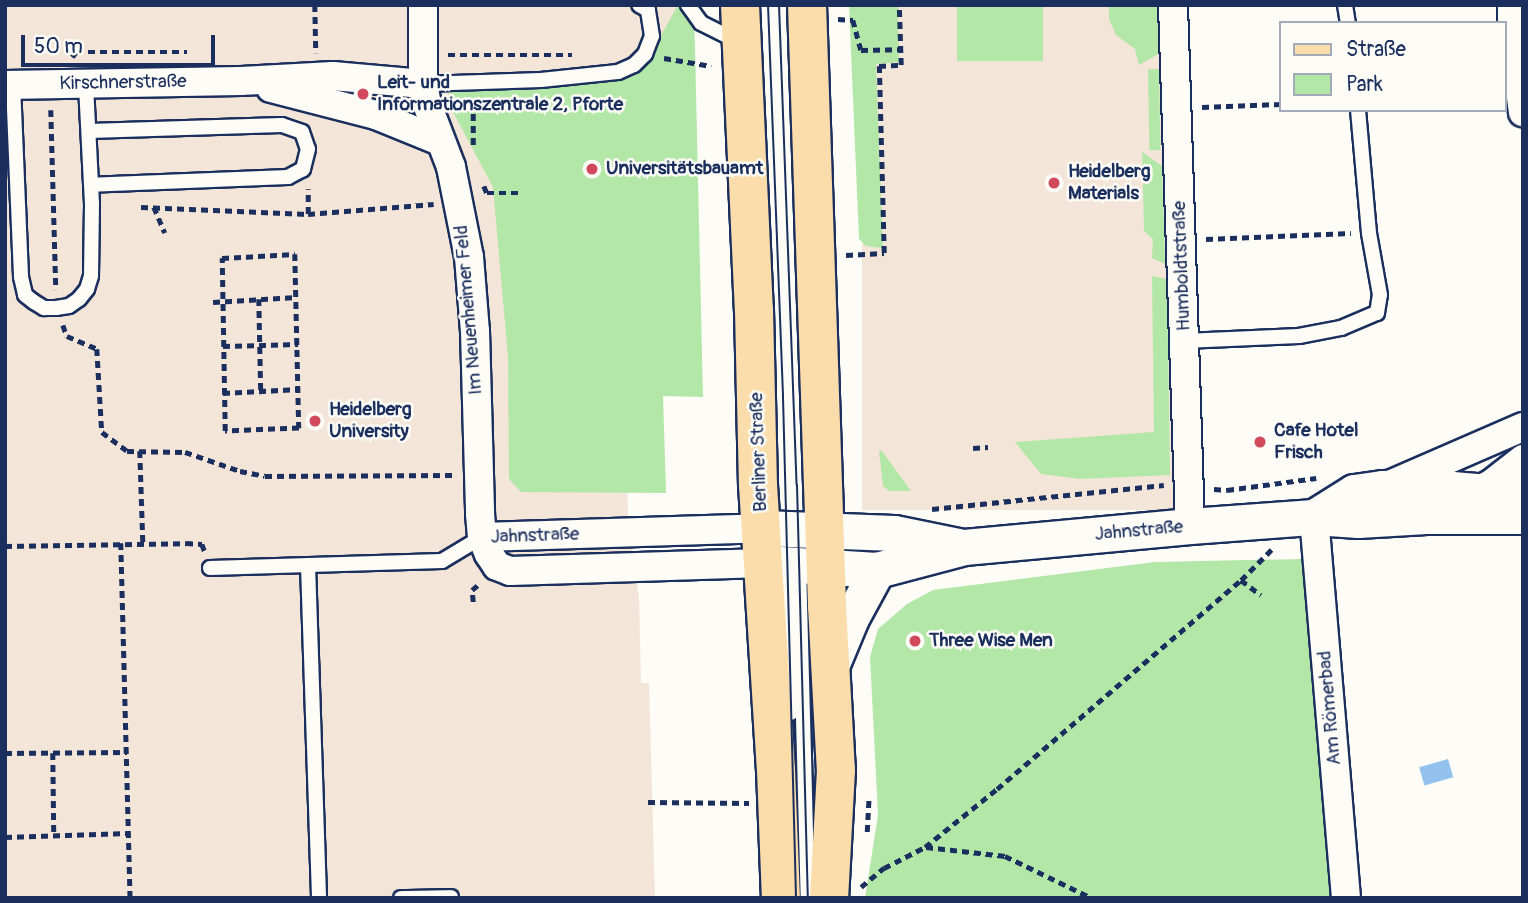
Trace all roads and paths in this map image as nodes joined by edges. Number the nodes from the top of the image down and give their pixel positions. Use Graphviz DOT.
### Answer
graph roads {
  1 [pos="315,5"];
  2 [pos="423,5"];
  3 [pos="639,5"];
  4 [pos="688,5"];
  5 [pos="740,5"];
  6 [pos="899,5"];
  7 [pos="1173,5"];
  8 [pos="1512,5"];
  9 [pos="819,12"];
  10 [pos="742,44"];
  11 [pos="901,49"];
  12 [pos="316,54"];
  13 [pos="473,55"];
  14 [pos="337,76"];
  15 [pos="241,81"];
  16 [pos="473,82"];
  17 [pos="423,84"];
  18 [pos="9,85"];
  19 [pos="50,85"];
  20 [pos="86,85"];
  21 [pos="334,104"];
  22 [pos="1280,104"];
  23 [pos="1177,108"];
  24 [pos="1358,112"];
  25 [pos="1523,112"];
  26 [pos="406,128"];
  27 [pos="89,131"];
  28 [pos="440,141"];
  29 [pos="473,150"];
  30 [pos="482,183"];
  31 [pos="92,186"];
  32 [pos="519,193"];
  33 [pos="459,201"];
  34 [pos="141,208"];
  35 [pos="154,208"];
  36 [pos="164,233"];
  37 [pos="1369,233"];
  38 [pos="1181,240"];
  39 [pos="839,256"];
  40 [pos="297,297"];
  41 [pos="259,299"];
  42 [pos="213,302"];
  43 [pos="222,302"];
  44 [pos="56,308"];
  45 [pos="1184,341"];
  46 [pos="261,344"];
  47 [pos="298,344"];
  48 [pos="223,346"];
  49 [pos="299,389"];
  50 [pos="261,391"];
  51 [pos="223,393"];
  52 [pos="1523,427"];
  53 [pos="988,447"];
  54 [pos="973,448"];
  55 [pos="140,451"];
  56 [pos="1523,459"];
  57 [pos="478,474"];
  58 [pos="1321,478"];
  59 [pos="1189,486"];
  60 [pos="1382,488"];
  61 [pos="1479,489"];
  62 [pos="1523,495"];
  63 [pos="918,510"];
  64 [pos="1426,516"];
  65 [pos="1523,516"];
  66 [pos="1314,517"];
  67 [pos="1190,526"];
  68 [pos="482,537"];
  69 [pos="121,543"];
  70 [pos="144,543"];
  71 [pos="5,546"];
  72 [pos="1276,546"];
  73 [pos="793,547"];
  74 [pos="964,547"];
  75 [pos="308,565"];
  76 [pos="211,568"];
  77 [pos="877,570"];
  78 [pos="1241,580"];
  79 [pos="1261,595"];
  80 [pos="831,666"];
  81 [pos="127,752"];
  82 [pos="5,753"];
  83 [pos="53,753"];
  84 [pos="648,802"];
  85 [pos="755,803"];
  86 [pos="128,833"];
  87 [pos="54,835"];
  88 [pos="5,837"];
  89 [pos="925,846"];
  90 [pos="1079,891"];
  91 [pos="451,897"];
  92 [pos="841,897"];
  93 [pos="130,898"];
  94 [pos="318,898"];
  95 [pos="401,898"];
  96 [pos="781,898"];
  97 [pos="796,898"];
  98 [pos="808,898"];
  99 [pos="1079,898"];
  100 [pos="1092,898"];
  101 [pos="1346,898"];
  1 -- 12 [label="path"];
  2 -- 17 [label="street, Im Neuenheimer Feld"];
  3 -- 16 [label="lane"];
  4 -- 10 [label="lane"];
  5 -- 10 [label="main road, Berliner Straße"];
  6 -- 11 [label="path"];
  7 -- 23 [label="street, Humboldtstraße"];
  8 -- 25 [label="street"];
  9 -- 11 [label="path"];
  9 -- 73 [label="main road, Berliner Straße"];
  10 -- 73 [label="main road, Berliner Straße"];
  11 -- 39 [label="path"];
  13 -- 16 [label="path"];
  14 -- 15 [label="street, Kirschnerstraße"];
  14 -- 17 [label="street, Kirschnerstraße"];
  14 -- 21 [label="lane"];
  15 -- 20 [label="street, Kirschnerstraße"];
  15 -- 21 [label="street, Kirschnerstraße"];
  15 -- 26 [label="lane"];
  16 -- 17 [label="lane"];
  16 -- 29 [label="path"];
  17 -- 28 [label="street, Im Neuenheimer Feld"];
  18 -- 19 [label="street, Kirschnerstraße"];
  18 -- 44 [label="lane"];
  19 -- 20 [label="street, Kirschnerstraße"];
  19 -- 44 [label="path"];
  20 -- 27 [label="lane"];
  21 -- 26 [label="street, Kirschnerstraße"];
  22 -- 23 [label="path"];
  23 -- 38 [label="street, Humboldtstraße"];
  24 -- 37 [label="lane"];
  26 -- 28 [label="street, Kirschnerstraße"];
  27 -- 31 [label="lane"];
  27 -- 31 [label="lane"];
  28 -- 33 [label="street, Im Neuenheimer Feld"];
  30 -- 32 [label="path"];
  31 -- 44 [label="lane"];
  33 -- 35 [label="path"];
  33 -- 57 [label="street, Im Neuenheimer Feld"];
  34 -- 35 [label="path"];
  35 -- 36 [label="path"];
  37 -- 38 [label="path"];
  37 -- 45 [label="lane"];
  38 -- 45 [label="street, Humboldtstraße"];
  40 -- 41 [label="path"];
  40 -- 43 [label="path"];
  40 -- 47 [label="path"];
  41 -- 43 [label="path"];
  41 -- 46 [label="path"];
  42 -- 43 [label="path"];
  43 -- 48 [label="path"];
  44 -- 55 [label="path"];
  45 -- 59 [label="street, Humboldtstraße"];
  46 -- 47 [label="path"];
  46 -- 48 [label="path"];
  46 -- 50 [label="path"];
  47 -- 49 [label="path"];
  48 -- 51 [label="path"];
  49 -- 50 [label="path"];
  49 -- 51 [label="path"];
  50 -- 51 [label="path"];
  52 -- 60 [label="street, Jahnstraße"];
  53 -- 54 [label="path"];
  55 -- 57 [label="path"];
  55 -- 70 [label="path"];
  56 -- 61 [label="street, Jahnstraße"];
  57 -- 68 [label="street, Im Neuenheimer Feld"];
  58 -- 59 [label="path"];
  59 -- 63 [label="path"];
  59 -- 67 [label="street, Humboldtstraße"];
  60 -- 61 [label="street, Jahnstraße"];
  60 -- 66 [label="street, Jahnstraße"];
  61 -- 62 [label="street"];
  61 -- 64 [label="street, Jahnstraße"];
  64 -- 65 [label="street"];
  64 -- 66 [label="street, Jahnstraße"];
  66 -- 67 [label="street, Jahnstraße"];
  66 -- 101 [label="street, Am Römerbad"];
  67 -- 74 [label="street, Jahnstraße"];
  68 -- 73 [label="street, Jahnstraße"];
  68 -- 75 [label="lane"];
  69 -- 70 [label="path"];
  69 -- 71 [label="path"];
  69 -- 81 [label="path"];
  70 -- 76 [label="path"];
  72 -- 78 [label="path"];
  73 -- 74 [label="street, Jahnstraße"];
  73 -- 77 [label="street, Jahnstraße"];
  73 -- 80 [label="main road, Berliner Straße"];
  73 -- 96 [label="main road, Berliner Straße"];
  73 -- 97 [label="lane"];
  73 -- 98 [label="lane"];
  74 -- 77 [label="street, Jahnstraße"];
  75 -- 76 [label="lane"];
  75 -- 94 [label="lane"];
  77 -- 80 [label="street"];
  78 -- 79 [label="path"];
  78 -- 89 [label="path"];
  80 -- 92 [label="main road, Berliner Straße"];
  81 -- 83 [label="path"];
  81 -- 86 [label="path"];
  82 -- 83 [label="path"];
  83 -- 87 [label="path"];
  84 -- 85 [label="path"];
  86 -- 87 [label="path"];
  86 -- 93 [label="path"];
  87 -- 88 [label="path"];
  89 -- 90 [label="path"];
  89 -- 92 [label="path"];
  90 -- 99 [label="path"];
  90 -- 100 [label="path"];
  91 -- 95 [label="lane"];
}
